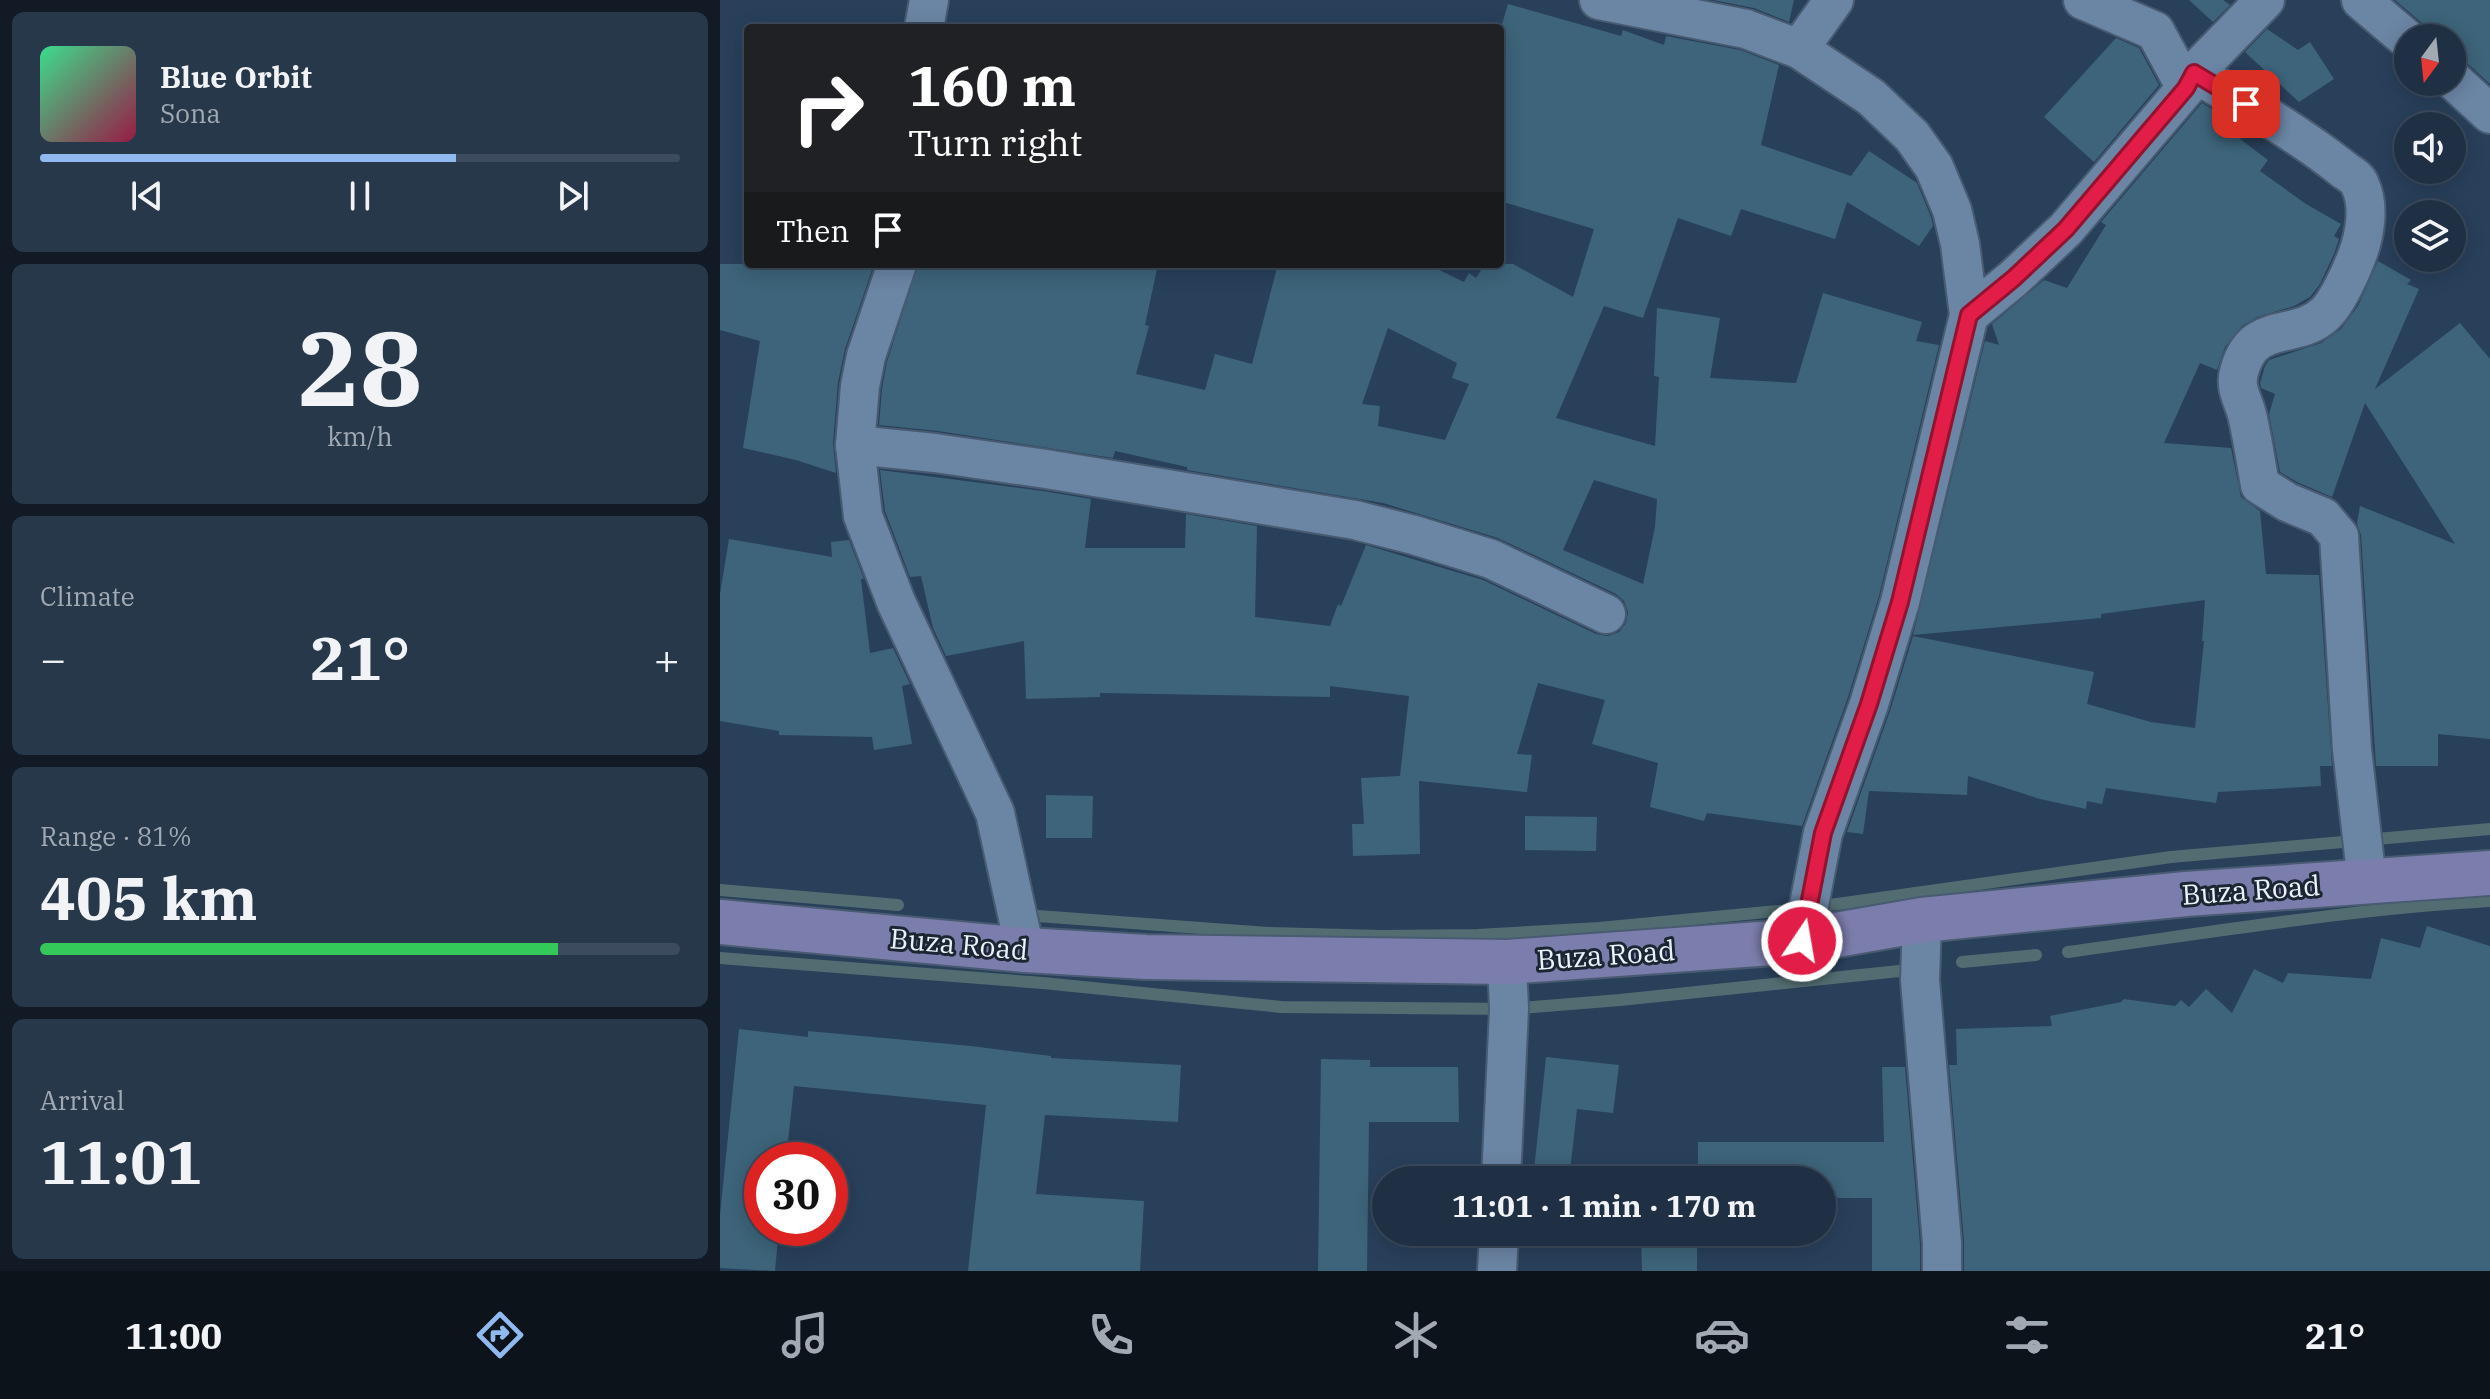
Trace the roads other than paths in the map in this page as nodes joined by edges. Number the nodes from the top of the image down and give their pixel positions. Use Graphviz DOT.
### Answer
graph roads {
  1 [pos="929,0"];
  2 [pos="1599,0"];
  3 [pos="1834,0"];
  4 [pos="2083,0"];
  5 [pos="2265,0"];
  6 [pos="2361,0"];
  7 [pos="925,24"];
  8 [pos="2394,28"];
  9 [pos="1799,49"];
  10 [pos="2190,80"];
  11 [pos="2466,92"];
  12 [pos="2490,114"];
  13 [pos="896,268"];
  14 [pos="1969,315"];
  15 [pos="855,445"];
  16 [pos="1606,614"];
  17 [pos="2490,873"];
  18 [pos="2367,882"];
  19 [pos="1922,920"];
  20 [pos="720,922"];
  21 [pos="1802,941"];
  22 [pos="1025,950"];
  23 [pos="1507,962"];
  24 [pos="1502,1166"];
  25 [pos="1498,1246"];
  26 [pos="1497,1271"];
  27 [pos="1942,1271"];
  1 -- 7 [label="street"];
  2 -- 9 [label="street"];
  3 -- 9 [label="street"];
  4 -- 10 [label="street"];
  5 -- 10 [label="street"];
  6 -- 8 [label="street"];
  9 -- 14 [label="street"];
  10 -- 14 [label="street"];
  10 -- 18 [label="street"];
  11 -- 12 [label="street"];
  13 -- 15 [label="street"];
  14 -- 21 [label="street"];
  15 -- 16 [label="street"];
  15 -- 22 [label="street"];
  17 -- 18 [label="main road, Buza Road"];
  18 -- 19 [label="main road, Buza Road"];
  19 -- 21 [label="main road, Buza Road"];
  19 -- 27 [label="street"];
  20 -- 22 [label="main road, Buza Road"];
  21 -- 23 [label="main road, Buza Road"];
  22 -- 23 [label="main road, Buza Road"];
  23 -- 24 [label="street"];
  25 -- 26 [label="street"];
}
